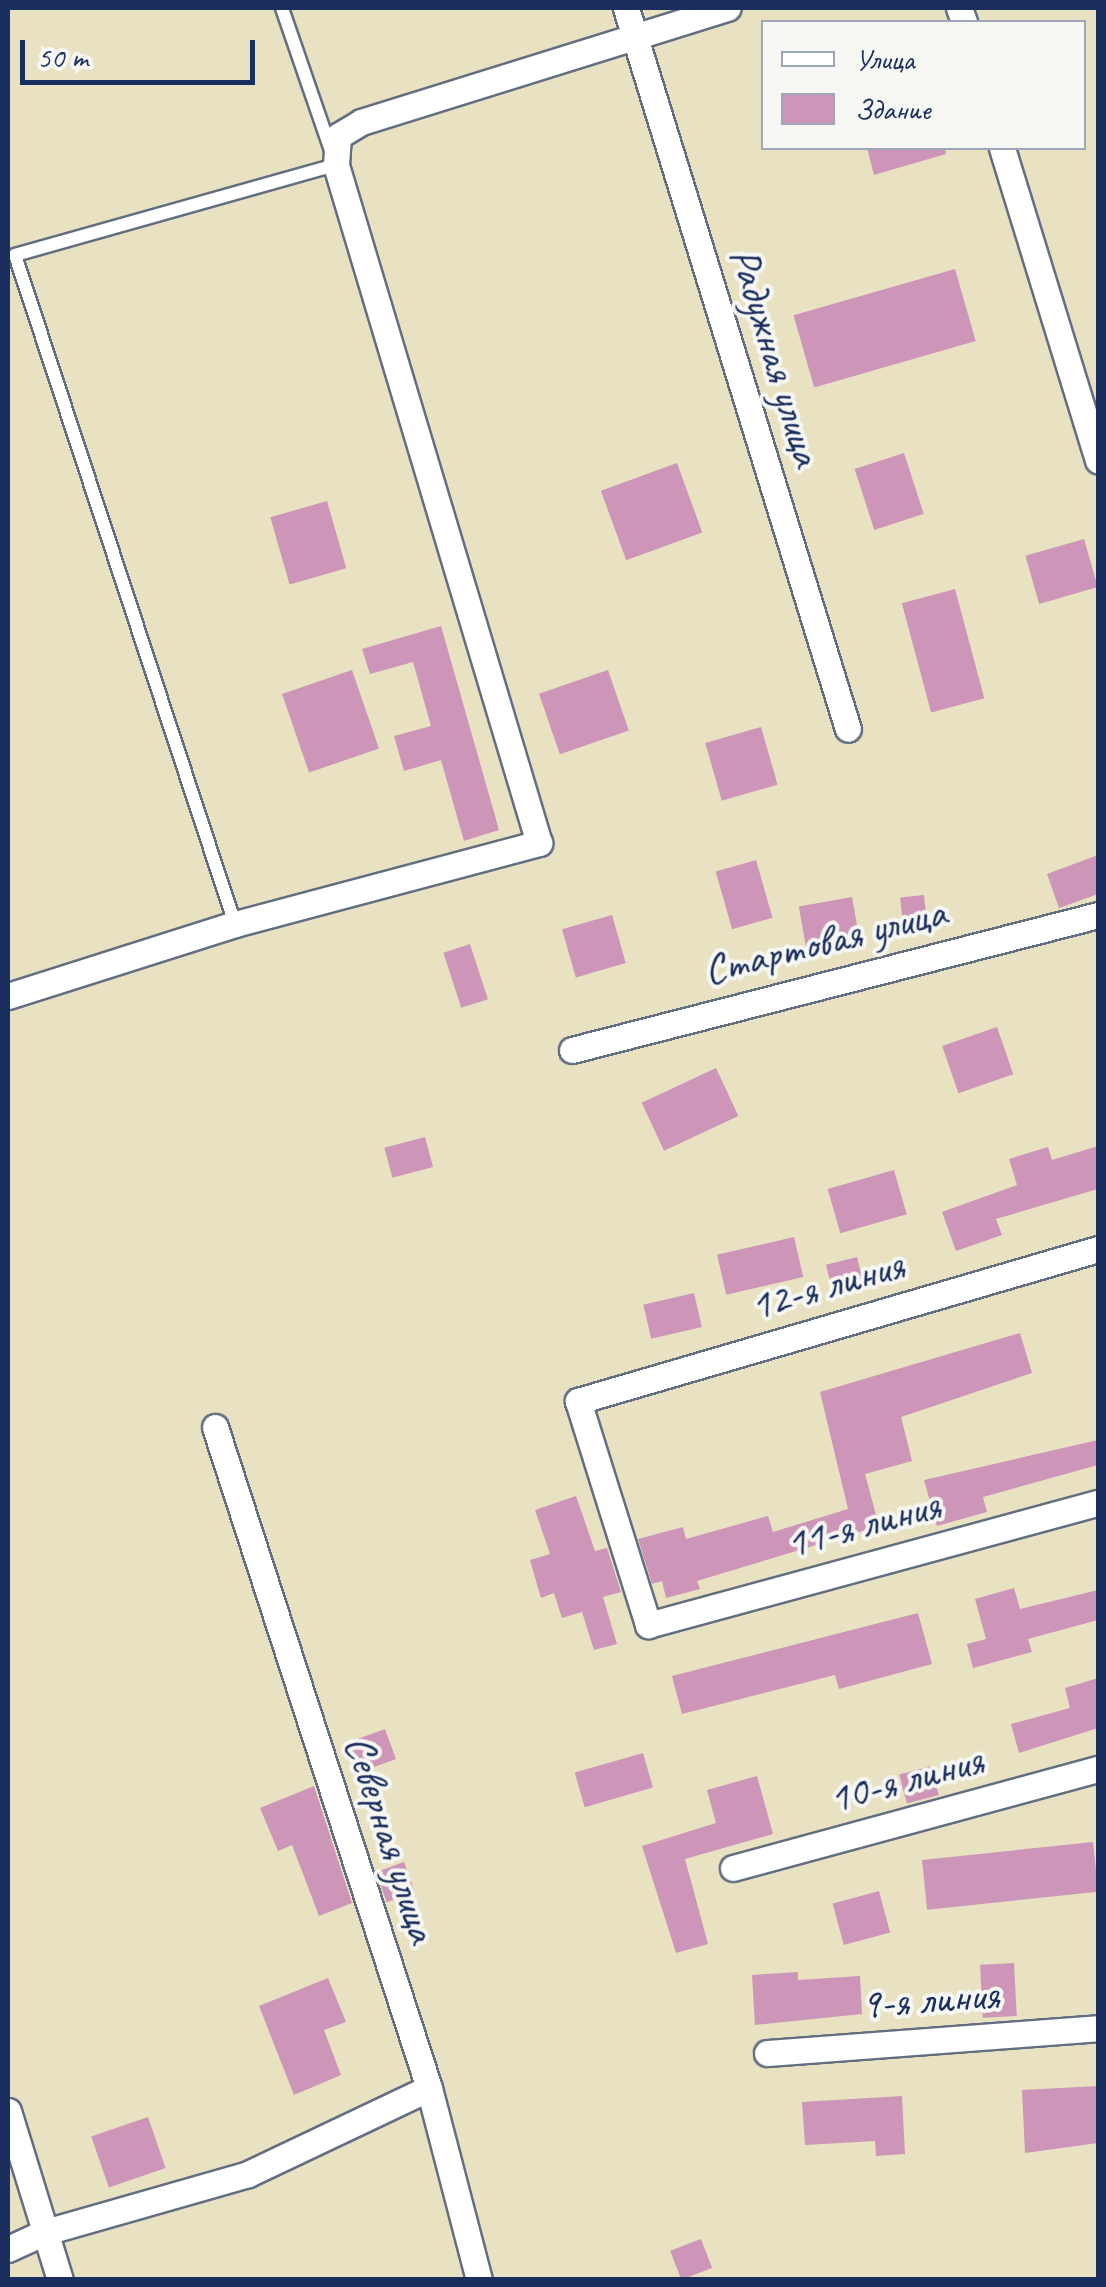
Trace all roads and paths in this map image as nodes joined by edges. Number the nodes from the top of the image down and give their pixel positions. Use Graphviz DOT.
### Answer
graph roads {
  1 [pos="282,8"];
  2 [pos="626,8"];
  3 [pos="728,8"];
  4 [pos="635,36"];
  5 [pos="1003,150"];
  6 [pos="336,165"];
  7 [pos="1098,461"];
  8 [pos="848,729"];
  9 [pos="1098,915"];
  10 [pos="234,924"];
  11 [pos="8,996"];
  12 [pos="572,1050"];
  13 [pos="1098,1249"];
  14 [pos="215,1426"];
  15 [pos="1098,1502"];
  16 [pos="648,1626"];
  17 [pos="1098,1769"];
  18 [pos="734,1868"];
  19 [pos="1098,2028"];
  20 [pos="768,2053"];
  21 [pos="429,2088"];
  22 [pos="8,2111"];
  23 [pos="45,2232"];
  24 [pos="8,2249"];
  25 [pos="60,2280"];
  26 [pos="479,2280"];
  1 -- 6 [label="lane"];
  2 -- 4 [label="street, Радужная улица"];
  3 -- 4 [label="street"];
  4 -- 6 [label="street"];
  4 -- 8 [label="street, Радужная улица"];
  5 -- 7 [label="street"];
  6 -- 10 [label="street"];
  6 -- 10 [label="lane"];
  9 -- 12 [label="street, Стартовая улица"];
  10 -- 11 [label="street"];
  13 -- 16 [label="street, 12-я линия"];
  14 -- 21 [label="street, Северная улица"];
  15 -- 16 [label="street, 11-я линия"];
  17 -- 18 [label="street, 10-я линия"];
  19 -- 20 [label="street, 9-я линия"];
  21 -- 23 [label="street"];
  21 -- 26 [label="street, Северная улица"];
  22 -- 23 [label="street"];
  23 -- 24 [label="street"];
  23 -- 25 [label="street"];
}
